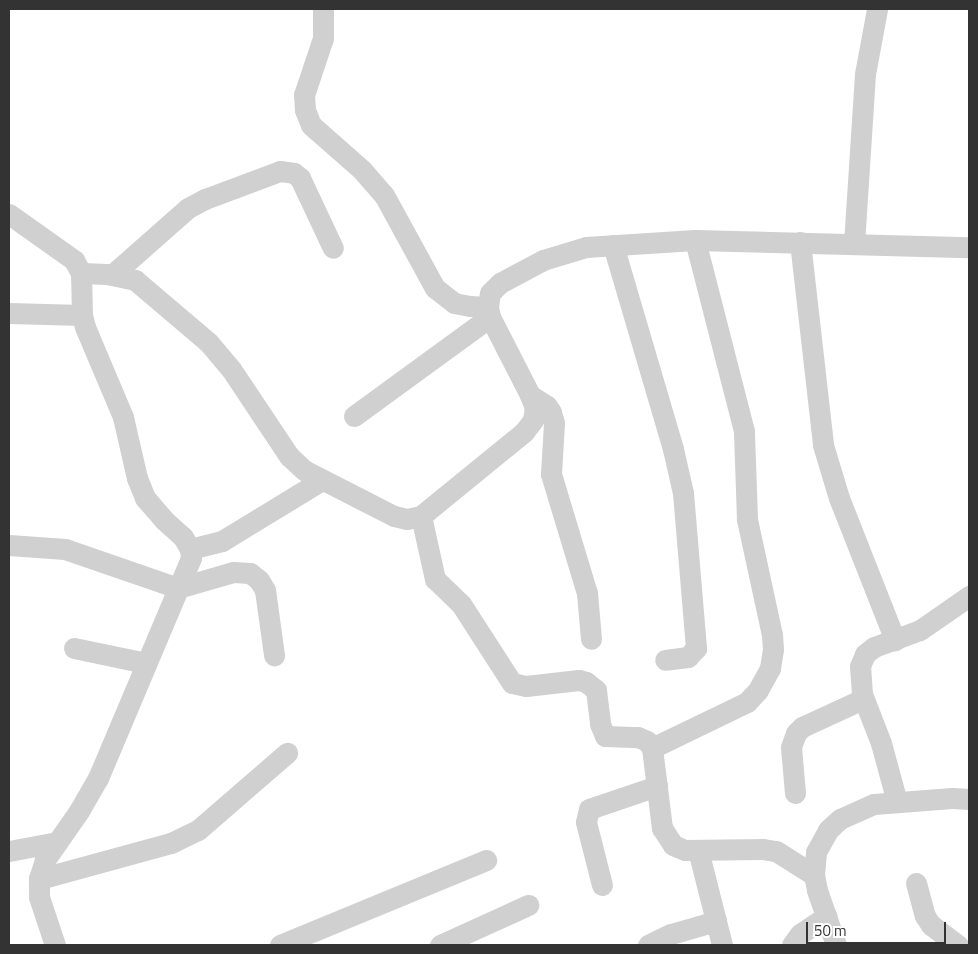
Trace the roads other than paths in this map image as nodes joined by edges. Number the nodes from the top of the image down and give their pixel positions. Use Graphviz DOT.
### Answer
graph roads {
  1 [pos="323,9"];
  2 [pos="877,9"];
  3 [pos="9,214"];
  4 [pos="695,240"];
  5 [pos="800,242"];
  6 [pos="613,244"];
  7 [pos="854,244"];
  8 [pos="969,247"];
  9 [pos="333,248"];
  10 [pos="81,273"];
  11 [pos="112,275"];
  12 [pos="489,312"];
  13 [pos="9,313"];
  14 [pos="82,315"];
  15 [pos="530,396"];
  16 [pos="354,416"];
  17 [pos="322,480"];
  18 [pos="421,516"];
  19 [pos="9,544"];
  20 [pos="190,549"];
  21 [pos="178,588"];
  22 [pos="969,596"];
  23 [pos="592,639"];
  24 [pos="895,640"];
  25 [pos="74,648"];
  26 [pos="274,655"];
  27 [pos="666,660"];
  28 [pos="146,663"];
  29 [pos="863,699"];
  30 [pos="652,748"];
  31 [pos="287,753"];
  32 [pos="657,786"];
  33 [pos="795,793"];
  34 [pos="969,799"];
  35 [pos="897,802"];
  36 [pos="57,842"];
  37 [pos="698,850"];
  38 [pos="9,851"];
  39 [pos="486,860"];
  40 [pos="814,874"];
  41 [pos="39,879"];
  42 [pos="916,883"];
  43 [pos="602,885"];
  44 [pos="528,905"];
  45 [pos="827,916"];
  46 [pos="716,921"];
  47 [pos="56,945"];
  48 [pos="280,945"];
  49 [pos="440,945"];
  50 [pos="648,945"];
  51 [pos="722,945"];
  52 [pos="792,945"];
  53 [pos="836,945"];
  54 [pos="958,945"];
  1 -- 12 [label="street"];
  2 -- 7 [label="street"];
  3 -- 10 [label="street"];
  4 -- 5 [label="street"];
  4 -- 6 [label="street"];
  4 -- 30 [label="street"];
  5 -- 7 [label="street"];
  5 -- 24 [label="street"];
  6 -- 12 [label="street"];
  6 -- 27 [label="street"];
  7 -- 8 [label="street"];
  9 -- 11 [label="street"];
  10 -- 11 [label="street"];
  10 -- 14 [label="street"];
  11 -- 17 [label="street"];
  12 -- 15 [label="street"];
  12 -- 16 [label="street"];
  13 -- 14 [label="street"];
  14 -- 20 [label="street"];
  15 -- 18 [label="street"];
  15 -- 23 [label="street"];
  17 -- 18 [label="street"];
  17 -- 20 [label="street"];
  18 -- 30 [label="street"];
  19 -- 21 [label="street"];
  20 -- 21 [label="street"];
  21 -- 26 [label="street"];
  21 -- 28 [label="street"];
  22 -- 24 [label="street"];
  24 -- 29 [label="street"];
  25 -- 28 [label="street"];
  28 -- 36 [label="street"];
  29 -- 33 [label="street"];
  29 -- 35 [label="street"];
  30 -- 32 [label="street"];
  31 -- 41 [label="street"];
  32 -- 37 [label="street"];
  32 -- 43 [label="street"];
  34 -- 35 [label="street"];
  35 -- 40 [label="street"];
  36 -- 38 [label="street"];
  36 -- 41 [label="street"];
  37 -- 40 [label="street"];
  37 -- 46 [label="street"];
  39 -- 48 [label="street"];
  40 -- 45 [label="street"];
  41 -- 47 [label="street"];
  42 -- 54 [label="street"];
  44 -- 49 [label="street"];
  45 -- 52 [label="street"];
  45 -- 53 [label="street"];
  46 -- 50 [label="street"];
  46 -- 51 [label="street"];
}
